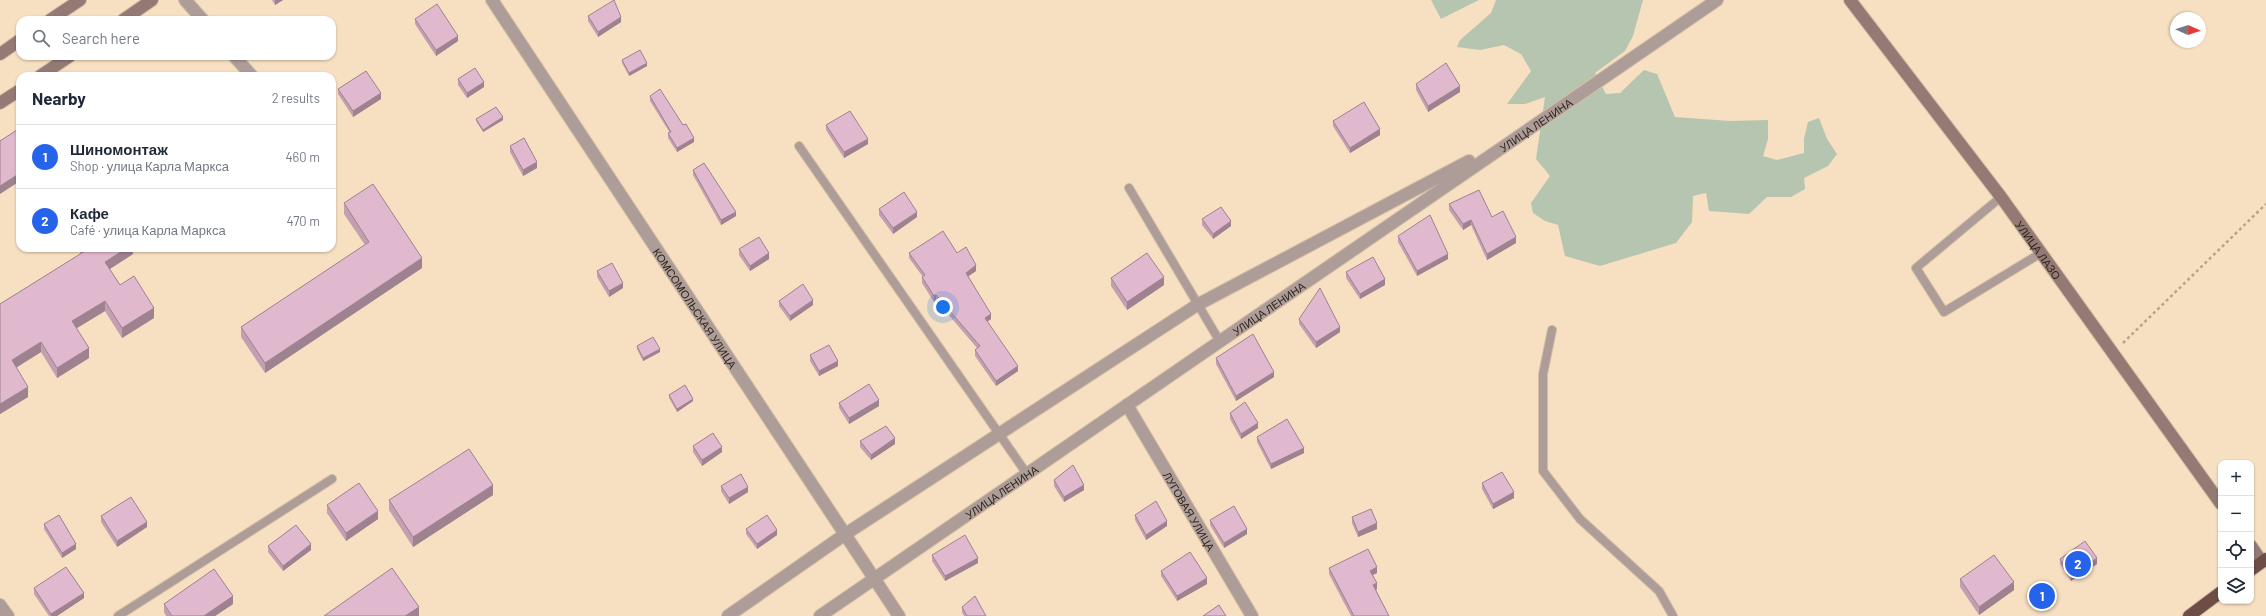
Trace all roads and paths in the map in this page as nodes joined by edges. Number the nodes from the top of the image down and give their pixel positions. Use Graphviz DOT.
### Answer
graph roads {
  1 [pos="80,0"];
  2 [pos="152,0"];
  3 [pos="185,0"];
  4 [pos="492,0"];
  5 [pos="1717,0"];
  6 [pos="1850,0"];
  7 [pos="56,16"];
  8 [pos="129,16"];
  9 [pos="199,16"];
  10 [pos="16,43"];
  11 [pos="0,54"];
  12 [pos="64,60"];
  13 [pos="238,60"];
  14 [pos="46,72"];
  15 [pos="248,72"];
  16 [pos="16,93"];
  17 [pos="0,103"];
  18 [pos="1521,133"];
  19 [pos="799,146"];
  20 [pos="1129,188"];
  21 [pos="2001,198"];
  22 [pos="2266,204"];
  23 [pos="2040,253"];
  24 [pos="1197,305"];
  25 [pos="1552,330"];
  26 [pos="1220,340"];
  27 [pos="2113,353"];
  28 [pos="1127,404"];
  29 [pos="1000,434"];
  30 [pos="1027,474"];
  31 [pos="332,479"];
  32 [pos="2218,500"];
  33 [pos="844,535"];
  34 [pos="2254,549"];
  35 [pos="2264,560"];
  36 [pos="2254,568"];
  37 [pos="874,579"];
  38 [pos="2218,594"];
  39 [pos="0,605"];
  40 [pos="8,616"];
  41 [pos="118,616"];
  42 [pos="728,616"];
  43 [pos="820,616"];
  44 [pos="899,616"];
  45 [pos="1252,616"];
  46 [pos="1673,616"];
  47 [pos="2189,616"];
  1 -- 7 [label="main road"];
  2 -- 8 [label="main road"];
  3 -- 9 [label="street"];
  4 -- 33 [label="street, КОМСОМОЛЬСКАЯ УЛИЦА"];
  5 -- 18 [label="street, УЛИЦА ЛЕНИНА"];
  6 -- 21 [label="main road, УЛИЦА ЛАЗО"];
  10 -- 11 [label="main road"];
  12 -- 14 [label="main road"];
  13 -- 15 [label="street"];
  16 -- 17 [label="main road"];
  18 -- 24 [label="street"];
  18 -- 26 [label="street, УЛИЦА ЛЕНИНА"];
  19 -- 29 [label="lane"];
  20 -- 24 [label="lane"];
  21 -- 23 [label="main road, УЛИЦА ЛАЗО"];
  21 -- 23 [label="lane"];
  22 -- 27 [label="path"];
  23 -- 27 [label="main road, УЛИЦА ЛАЗО"];
  24 -- 26 [label="lane"];
  24 -- 29 [label="street"];
  25 -- 46 [label="lane"];
  26 -- 28 [label="street, УЛИЦА ЛЕНИНА"];
  27 -- 32 [label="main road, УЛИЦА ЛАЗО"];
  28 -- 30 [label="street, УЛИЦА ЛЕНИНА"];
  28 -- 45 [label="street, ЛУГОВАЯ УЛИЦА"];
  29 -- 30 [label="lane"];
  29 -- 33 [label="street"];
  30 -- 37 [label="street, УЛИЦА ЛЕНИНА"];
  31 -- 41 [label="lane"];
  33 -- 37 [label="street, КОМСОМОЛЬСКАЯ УЛИЦА"];
  33 -- 42 [label="street"];
  34 -- 35 [label="main road"];
  35 -- 36 [label="highway"];
  37 -- 43 [label="street, УЛИЦА ЛЕНИНА"];
  37 -- 44 [label="street, КОМСОМОЛЬСКАЯ УЛИЦА"];
  38 -- 47 [label="highway"];
  39 -- 40 [label="street"];
}
